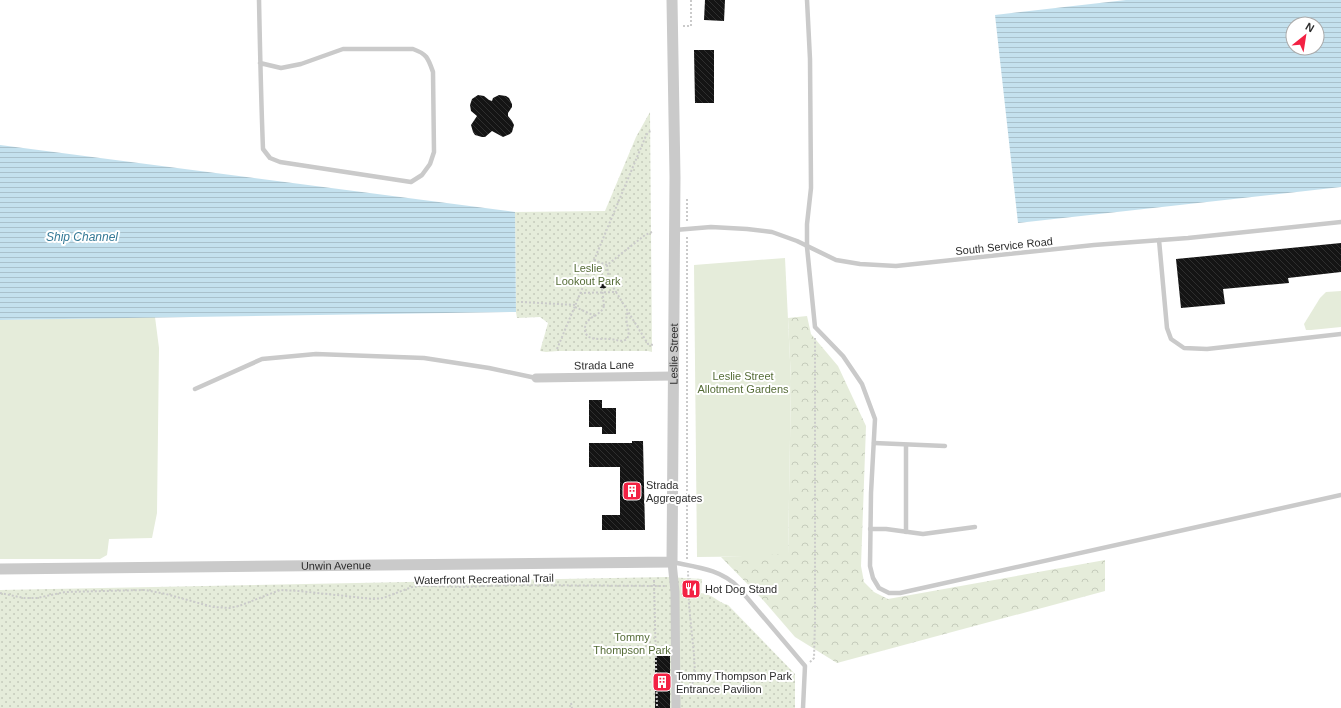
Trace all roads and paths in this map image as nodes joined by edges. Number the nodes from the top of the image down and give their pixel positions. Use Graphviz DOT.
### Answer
graph roads {
  1 [pos="259,0"];
  2 [pos="672,0"];
  3 [pos="692,0"];
  4 [pos="807,0"];
  5 [pos="683,26"];
  6 [pos="260,63"];
  7 [pos="652,131"];
  8 [pos="1341,222"];
  9 [pos="675,230"];
  10 [pos="652,232"];
  11 [pos="687,238"];
  12 [pos="1160,240"];
  13 [pos="807,247"];
  14 [pos="594,260"];
  15 [pos="607,265"];
  16 [pos="602,288"];
  17 [pos="616,292"];
  18 [pos="580,293"];
  19 [pos="521,302"];
  20 [pos="575,306"];
  21 [pos="628,312"];
  22 [pos="595,316"];
  23 [pos="815,327"];
  24 [pos="1341,334"];
  25 [pos="653,345"];
  26 [pos="557,349"];
  27 [pos="674,376"];
  28 [pos="536,378"];
  29 [pos="195,389"];
  30 [pos="874,443"];
  31 [pos="906,445"];
  32 [pos="945,446"];
  33 [pos="1341,495"];
  34 [pos="974,527"];
  35 [pos="870,529"];
  36 [pos="906,532"];
  37 [pos="687,548"];
  38 [pos="672,562"];
  39 [pos="0,569"];
  40 [pos="654,580"];
  41 [pos="688,585"];
  42 [pos="655,586"];
  43 [pos="665,586"];
  44 [pos="0,593"];
  45 [pos="805,666"];
  46 [pos="571,703"];
  47 [pos="572,708"];
  48 [pos="657,708"];
  49 [pos="676,708"];
  50 [pos="803,708"];
  1 -- 6 [label="lane"];
  2 -- 9 [label="street, Leslie Street"];
  3 -- 5 [label="path"];
  4 -- 13 [label="lane"];
  6 -- 6 [label="lane"];
  7 -- 14 [label="path"];
  8 -- 12 [label="lane, South Service Road"];
  9 -- 13 [label="lane, South Service Road"];
  9 -- 27 [label="street, Leslie Street"];
  10 -- 15 [label="path"];
  11 -- 37 [label="path"];
  12 -- 13 [label="lane, South Service Road"];
  12 -- 24 [label="lane"];
  13 -- 23 [label="lane"];
  14 -- 15 [label="path"];
  14 -- 18 [label="path"];
  15 -- 17 [label="path"];
  16 -- 22 [label="path, bridge"];
  17 -- 18 [label="path"];
  17 -- 21 [label="path"];
  18 -- 20 [label="path"];
  19 -- 20 [label="path"];
  20 -- 22 [label="path"];
  20 -- 26 [label="path"];
  21 -- 22 [label="path"];
  21 -- 25 [label="path"];
  23 -- 30 [label="lane"];
  23 -- 45 [label="path"];
  27 -- 28 [label="street, Strada Lane"];
  27 -- 38 [label="street, Leslie Street"];
  28 -- 29 [label="lane"];
  30 -- 31 [label="lane"];
  30 -- 35 [label="lane"];
  31 -- 32 [label="lane"];
  31 -- 36 [label="lane"];
  33 -- 35 [label="lane"];
  34 -- 36 [label="lane"];
  35 -- 36 [label="lane"];
  38 -- 39 [label="street, Unwin Avenue"];
  38 -- 45 [label="lane"];
  38 -- 49 [label="street, Leslie Street"];
  40 -- 42 [label="path"];
  41 -- 49 [label="path"];
  42 -- 43 [label="path, Waterfront Recreational Trail"];
  42 -- 44 [label="path, Waterfront Recreational Trail"];
  42 -- 48 [label="path"];
  45 -- 50 [label="lane"];
  46 -- 47 [label="path"];
}
